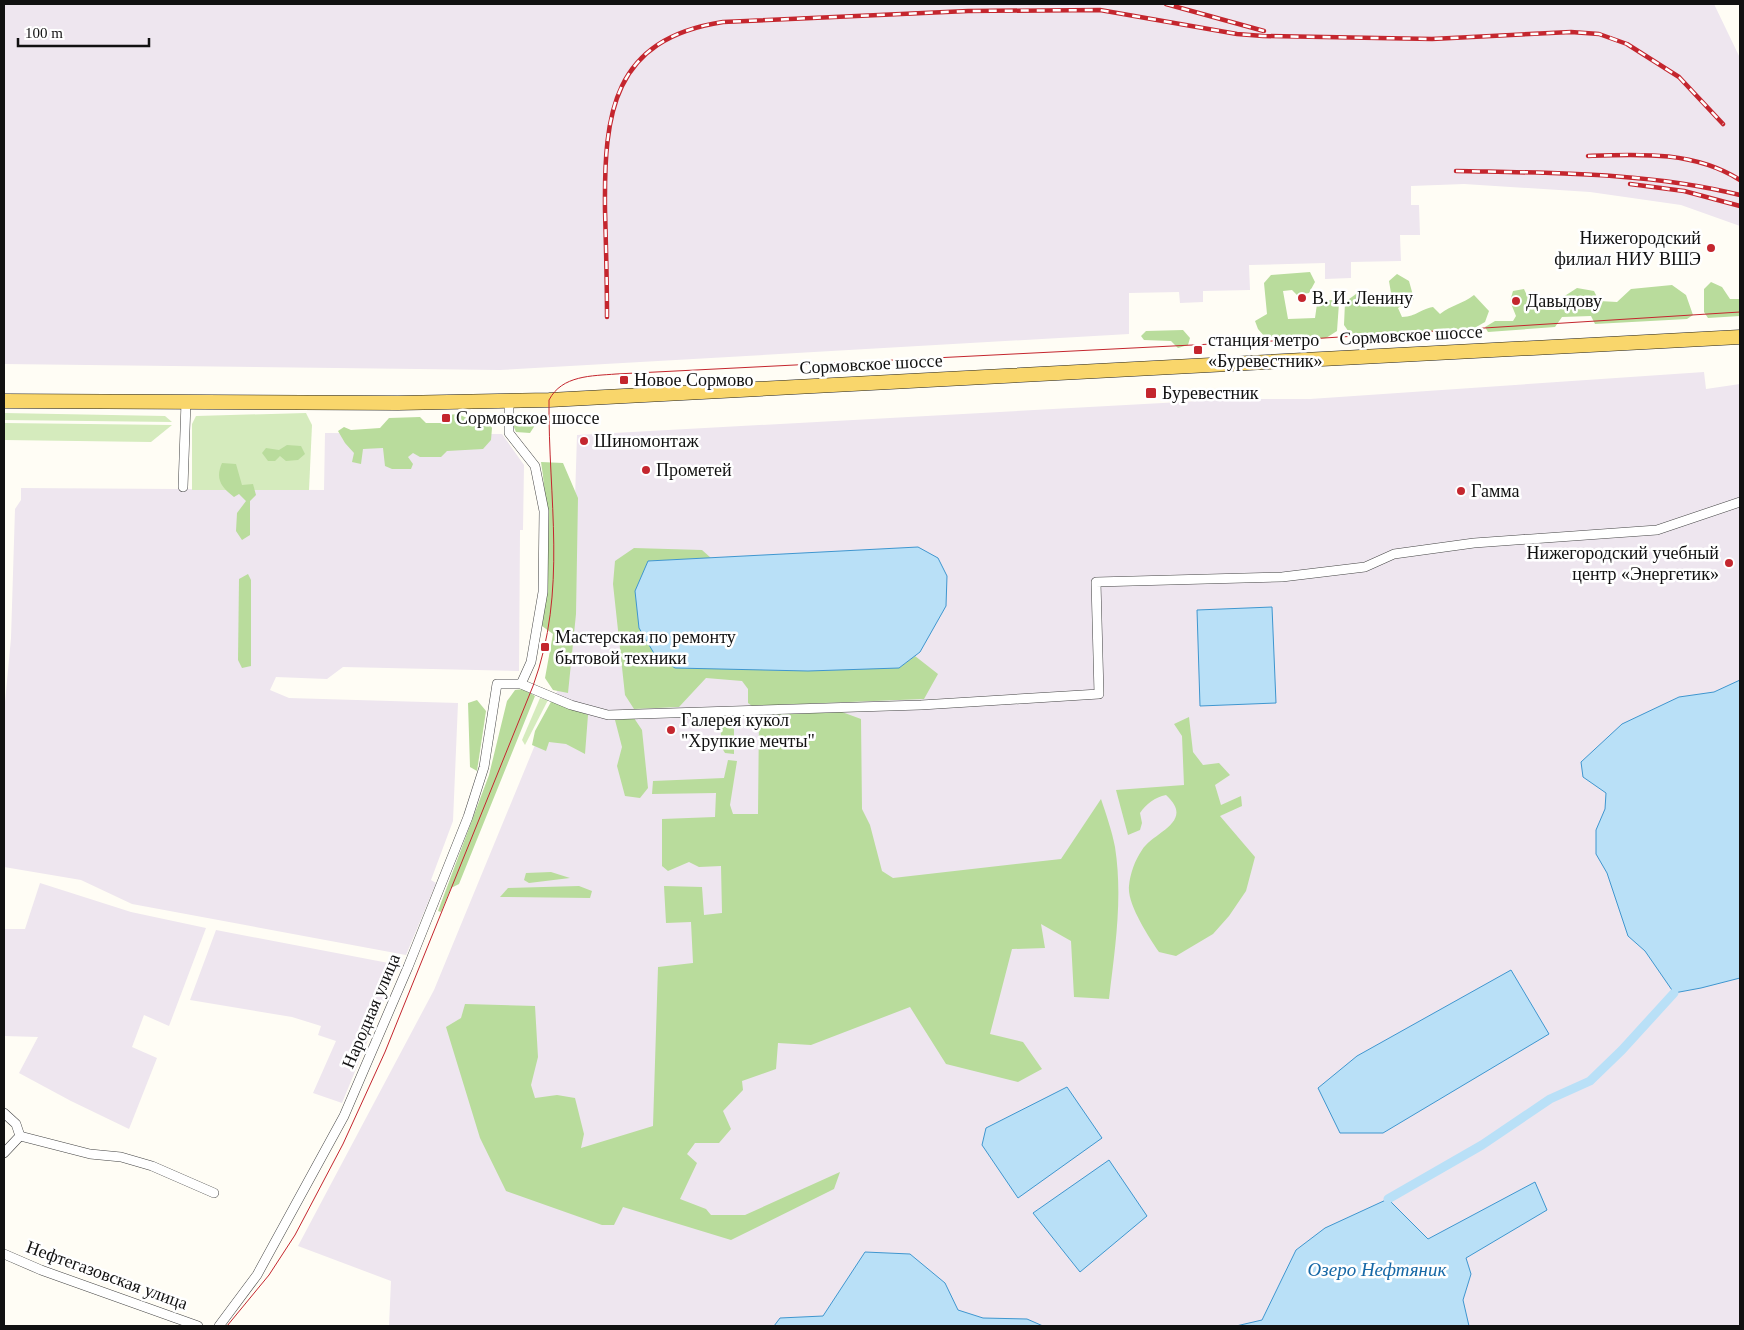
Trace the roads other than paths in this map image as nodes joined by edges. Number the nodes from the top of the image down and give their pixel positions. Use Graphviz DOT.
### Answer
graph roads {
  1 [pos="1740,337"];
  2 [pos="4,401"];
  3 [pos="509,401"];
  4 [pos="186,402"];
  5 [pos="183,487"];
  6 [pos="1740,502"];
  7 [pos="521,684"];
  8 [pos="4,1112"];
  9 [pos="20,1136"];
  10 [pos="4,1153"];
  11 [pos="214,1193"];
  12 [pos="4,1254"];
  13 [pos="198,1326"];
  14 [pos="219,1326"];
  1 -- 3 [label="main road, Сормовское шоссе"];
  2 -- 4 [label="main road, Сормовское шоссе"];
  3 -- 4 [label="main road, Сормовское шоссе"];
  3 -- 7 [label="street"];
  4 -- 5 [label="street"];
  6 -- 7 [label="street"];
  7 -- 14 [label="street, Народная улица"];
  8 -- 9 [label="street"];
  9 -- 10 [label="street"];
  9 -- 11 [label="street"];
  12 -- 13 [label="street, Нефтегазовская улица"];
}
